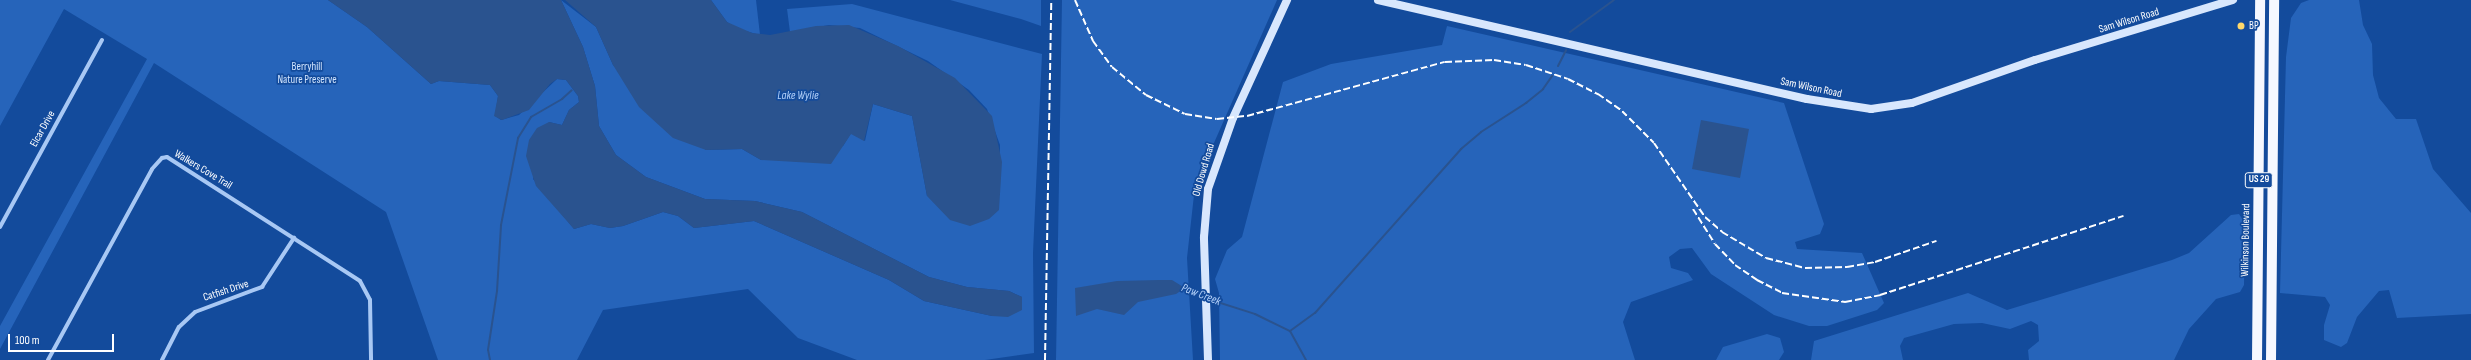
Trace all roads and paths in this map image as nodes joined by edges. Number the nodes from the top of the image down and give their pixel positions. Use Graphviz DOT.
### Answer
graph roads {
  1 [pos="1287,0"];
  2 [pos="1378,0"];
  3 [pos="2233,0"];
  4 [pos="2260,0"];
  5 [pos="2274,0"];
  6 [pos="102,40"];
  7 [pos="0,227"];
  8 [pos="294,238"];
  9 [pos="48,360"];
  10 [pos="162,360"];
  11 [pos="371,360"];
  12 [pos="1208,360"];
  13 [pos="2256,360"];
  14 [pos="2271,360"];
  1 -- 12 [label="street, Old Dowd Road"];
  2 -- 3 [label="street, Sam Wilson Road"];
  4 -- 13 [label="main road, Wilkinson Boulevard / US 29"];
  5 -- 14 [label="main road, US 29"];
  6 -- 7 [label="street, Elcar Drive"];
  8 -- 9 [label="street, Walkers Cove Trail"];
  8 -- 10 [label="street, Catfish Drive"];
  8 -- 11 [label="street, Walkers Cove Trail"];
}
